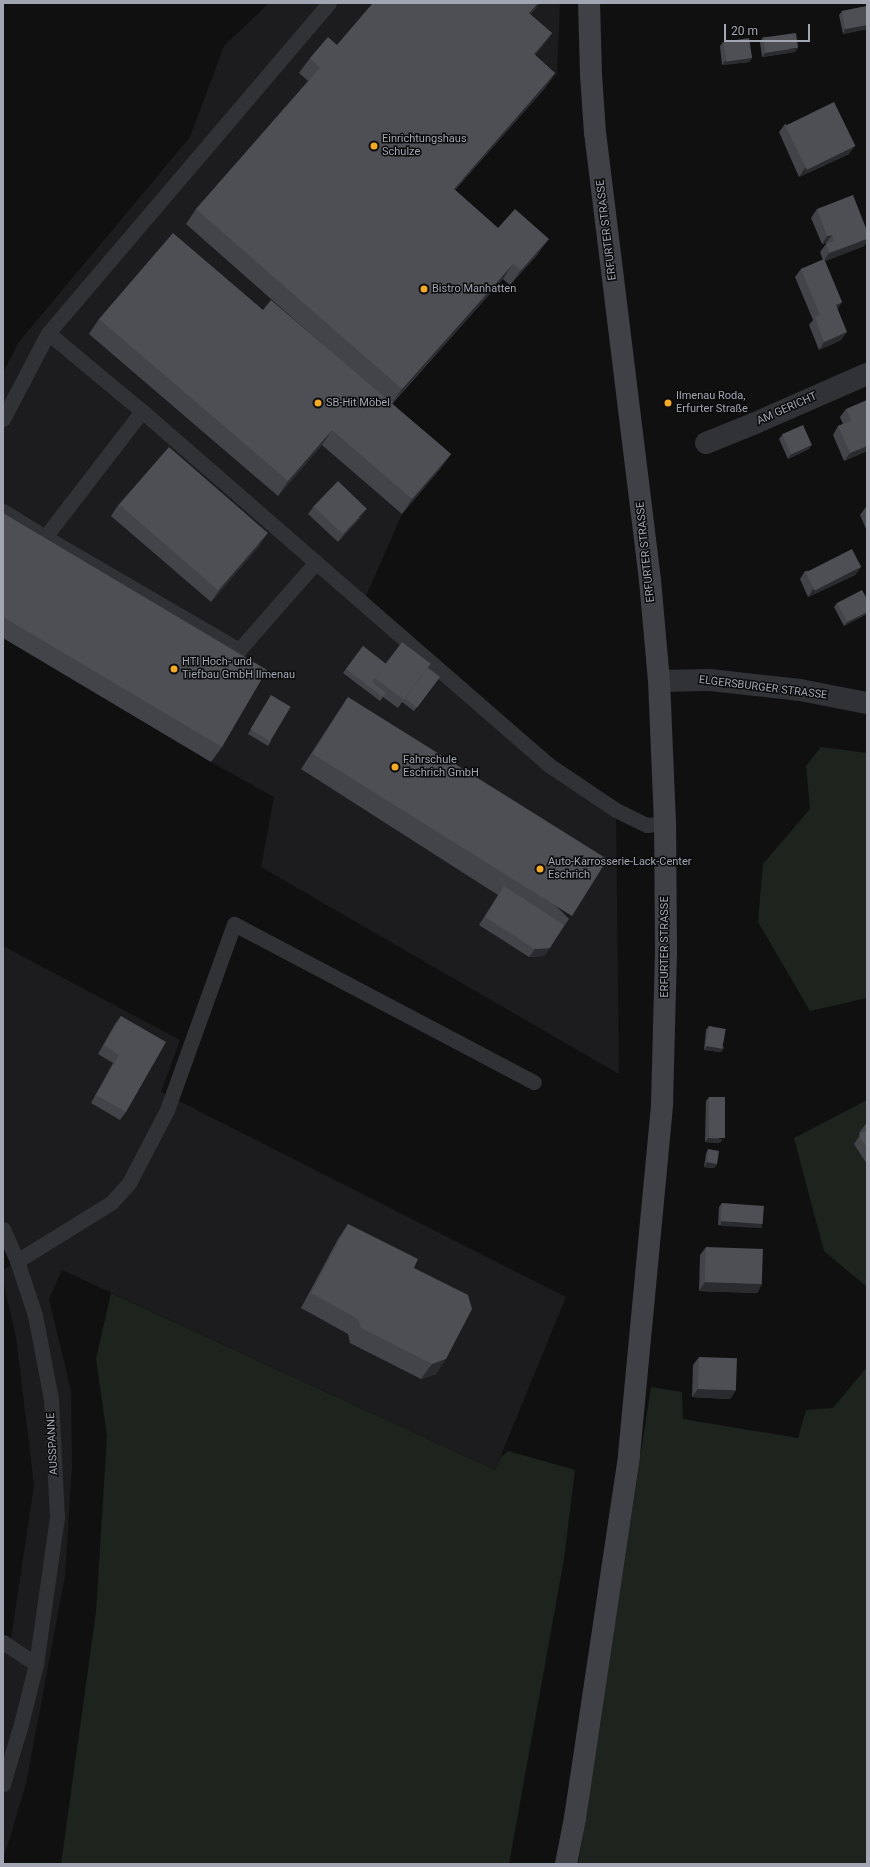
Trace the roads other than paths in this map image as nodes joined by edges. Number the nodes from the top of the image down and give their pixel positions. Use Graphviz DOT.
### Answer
graph roads {
  1 [pos="329,3"];
  2 [pos="590,3"];
  3 [pos="48,333"];
  4 [pos="867,374"];
  5 [pos="142,411"];
  6 [pos="3,419"];
  7 [pos="706,442"];
  8 [pos="3,511"];
  9 [pos="45,537"];
  10 [pos="316,562"];
  11 [pos="659,681"];
  12 [pos="867,703"];
  13 [pos="665,823"];
  14 [pos="534,1082"];
  15 [pos="3,1229"];
  16 [pos="17,1261"];
  17 [pos="3,1642"];
  18 [pos="36,1664"];
  19 [pos="3,1784"];
  20 [pos="566,1864"];
  1 -- 3 [label="lane"];
  2 -- 11 [label="main road, ERFURTER STRASSE"];
  3 -- 5 [label="lane"];
  3 -- 6 [label="lane"];
  4 -- 7 [label="street, AM GERICHT"];
  5 -- 9 [label="lane"];
  5 -- 10 [label="lane"];
  8 -- 9 [label="lane"];
  9 -- 10 [label="lane"];
  10 -- 13 [label="lane"];
  11 -- 12 [label="street, ELGERSBURGER STRASSE"];
  11 -- 13 [label="main road, ERFURTER STRASSE"];
  13 -- 20 [label="main road, ERFURTER STRASSE"];
  14 -- 16 [label="lane"];
  15 -- 16 [label="lane, AUSSPANNE"];
  16 -- 18 [label="lane, AUSSPANNE"];
  17 -- 18 [label="lane"];
  18 -- 19 [label="lane, AUSSPANNE"];
}
